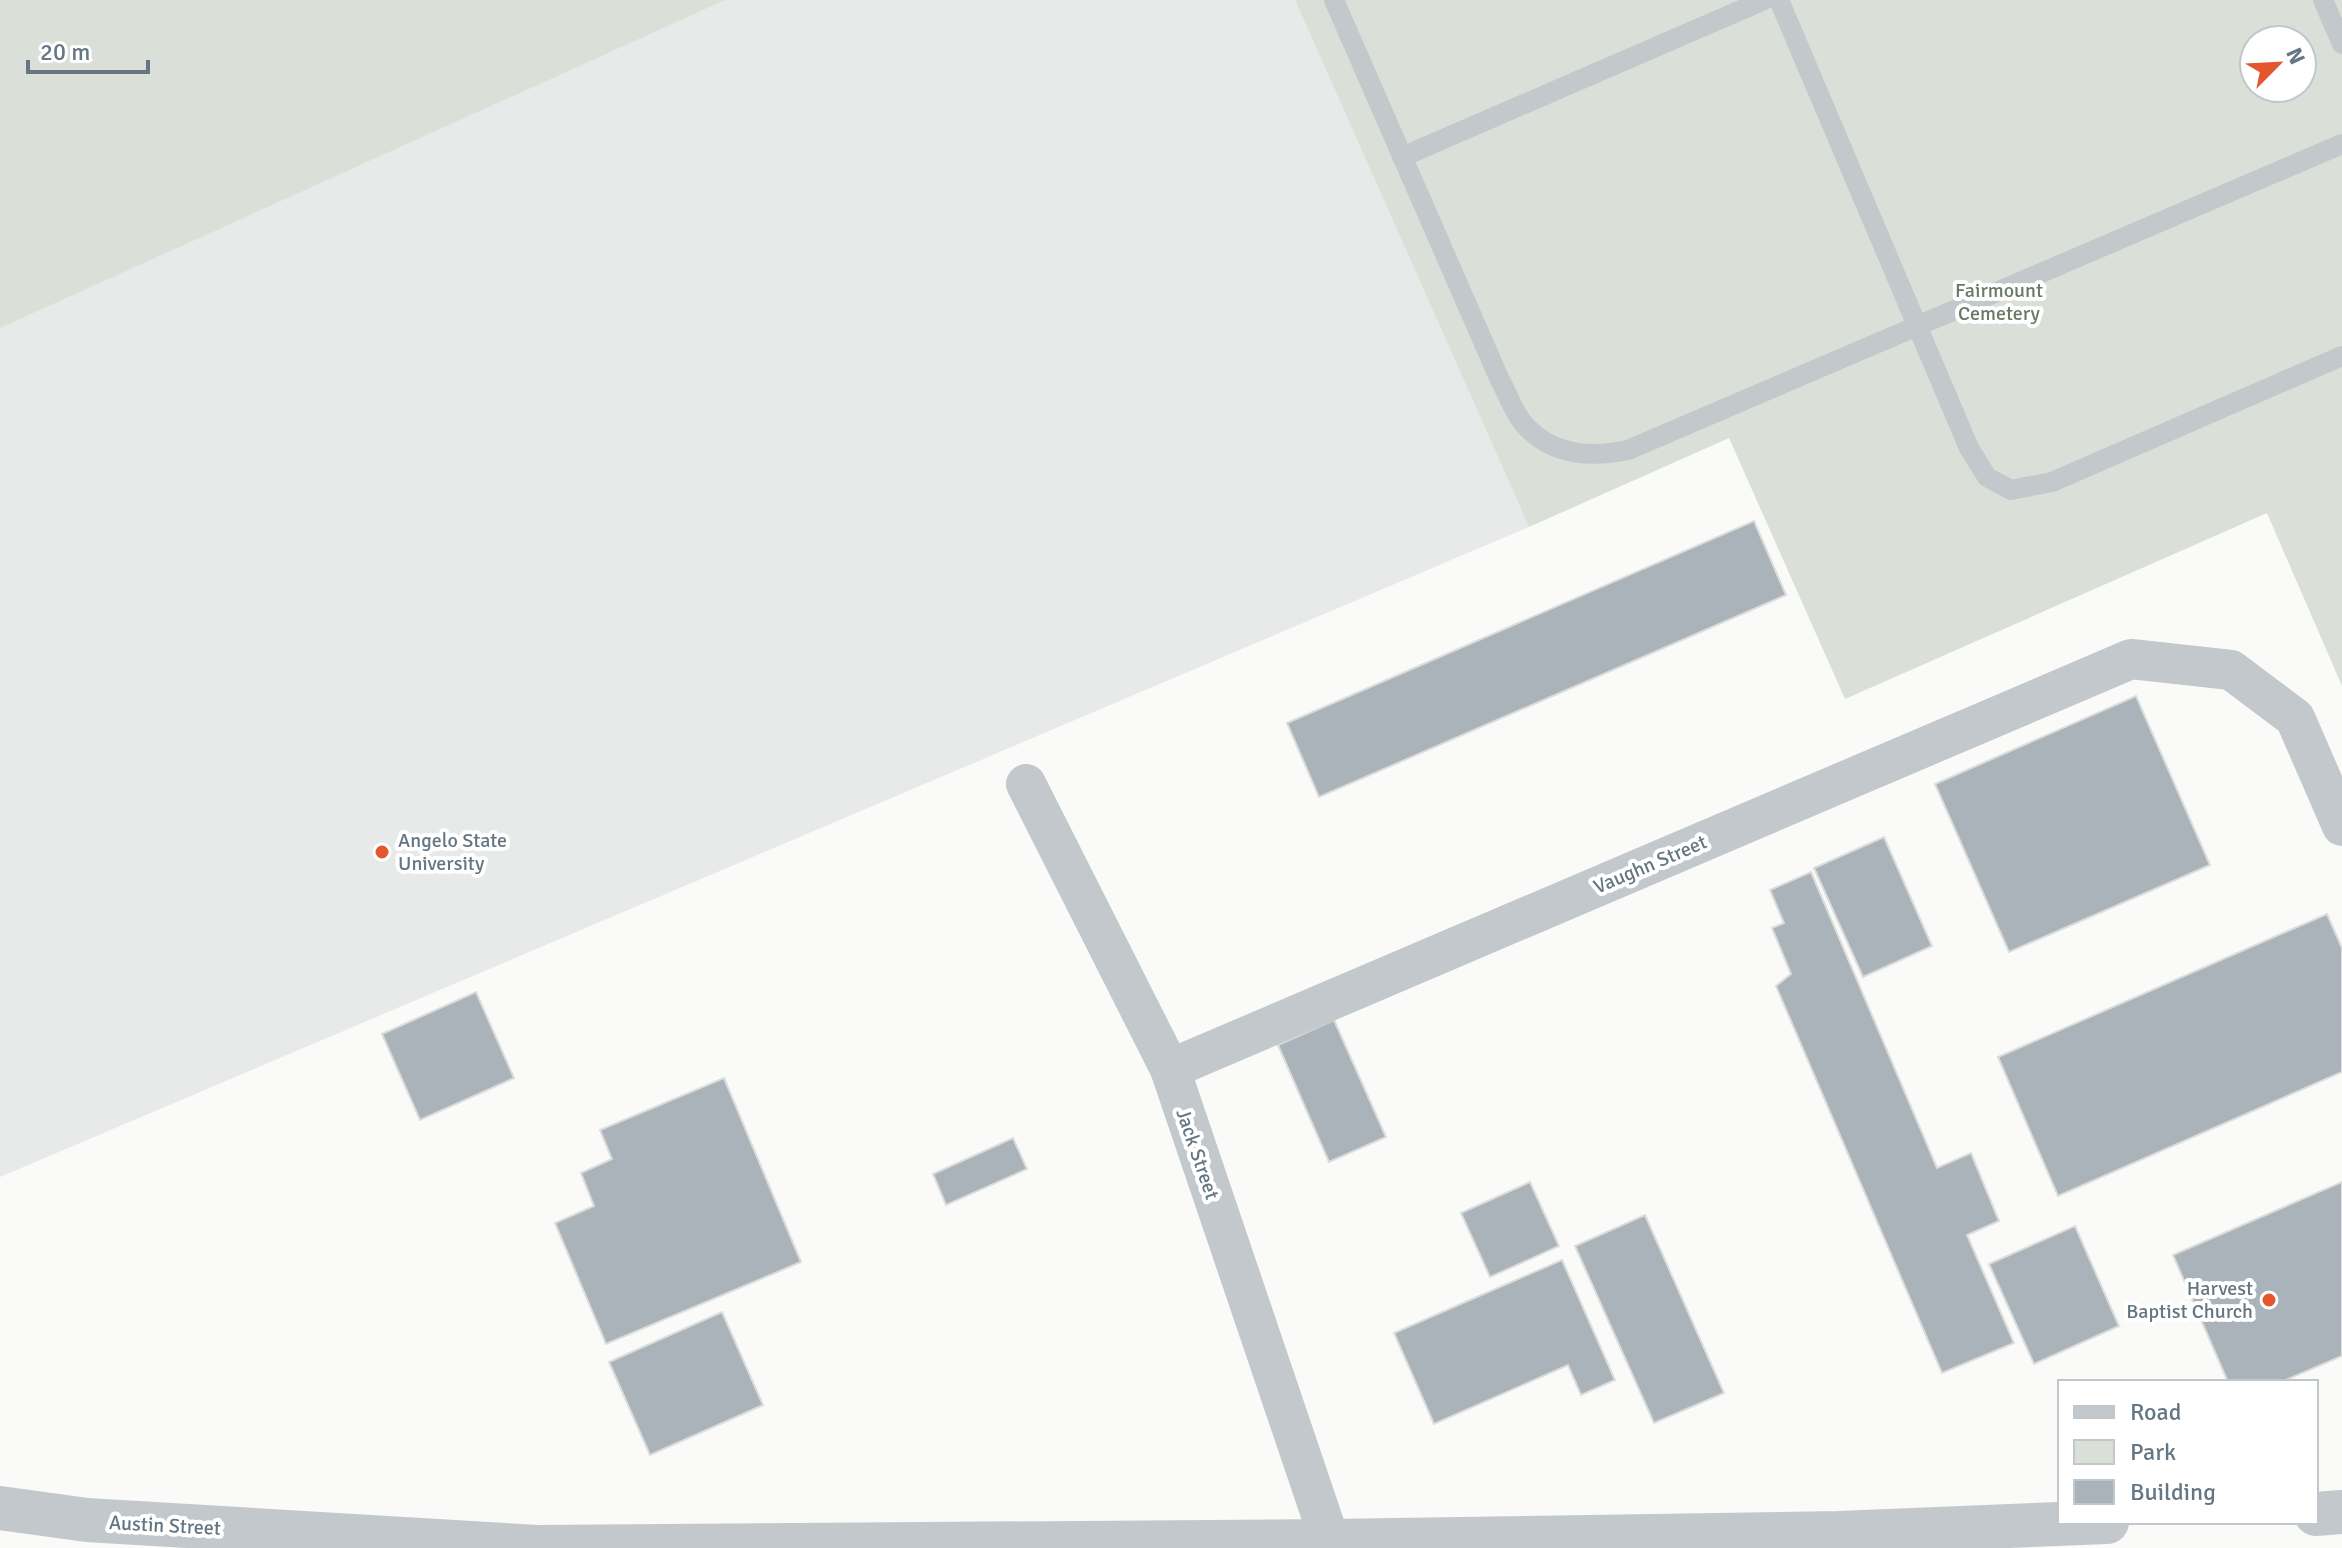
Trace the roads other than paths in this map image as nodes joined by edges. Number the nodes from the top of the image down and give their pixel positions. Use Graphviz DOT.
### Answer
graph roads {
  1 [pos="1334,0"];
  2 [pos="1764,0"];
  3 [pos="1779,0"];
  4 [pos="2323,0"];
  5 [pos="2342,44"];
  6 [pos="2342,144"];
  7 [pos="1402,157"];
  8 [pos="1917,326"];
  9 [pos="2342,356"];
  10 [pos="1026,784"];
  11 [pos="2342,826"];
  12 [pos="1170,1069"];
  13 [pos="0,1508"];
  14 [pos="2342,1512"];
  15 [pos="2318,1514"];
  16 [pos="2058,1524"];
  17 [pos="1330,1541"];
  18 [pos="536,1547"];
  1 -- 7 [label="lane"];
  2 -- 7 [label="lane"];
  3 -- 8 [label="lane"];
  4 -- 5 [label="lane"];
  6 -- 8 [label="lane"];
  7 -- 8 [label="lane"];
  8 -- 9 [label="lane"];
  10 -- 12 [label="street, Jack Street"];
  11 -- 12 [label="street, Vaughn Street"];
  12 -- 17 [label="street, Jack Street"];
  13 -- 18 [label="street, Austin Street"];
  14 -- 15 [label="street"];
  16 -- 17 [label="street, Austin Street"];
  17 -- 18 [label="street, Austin Street"];
}
